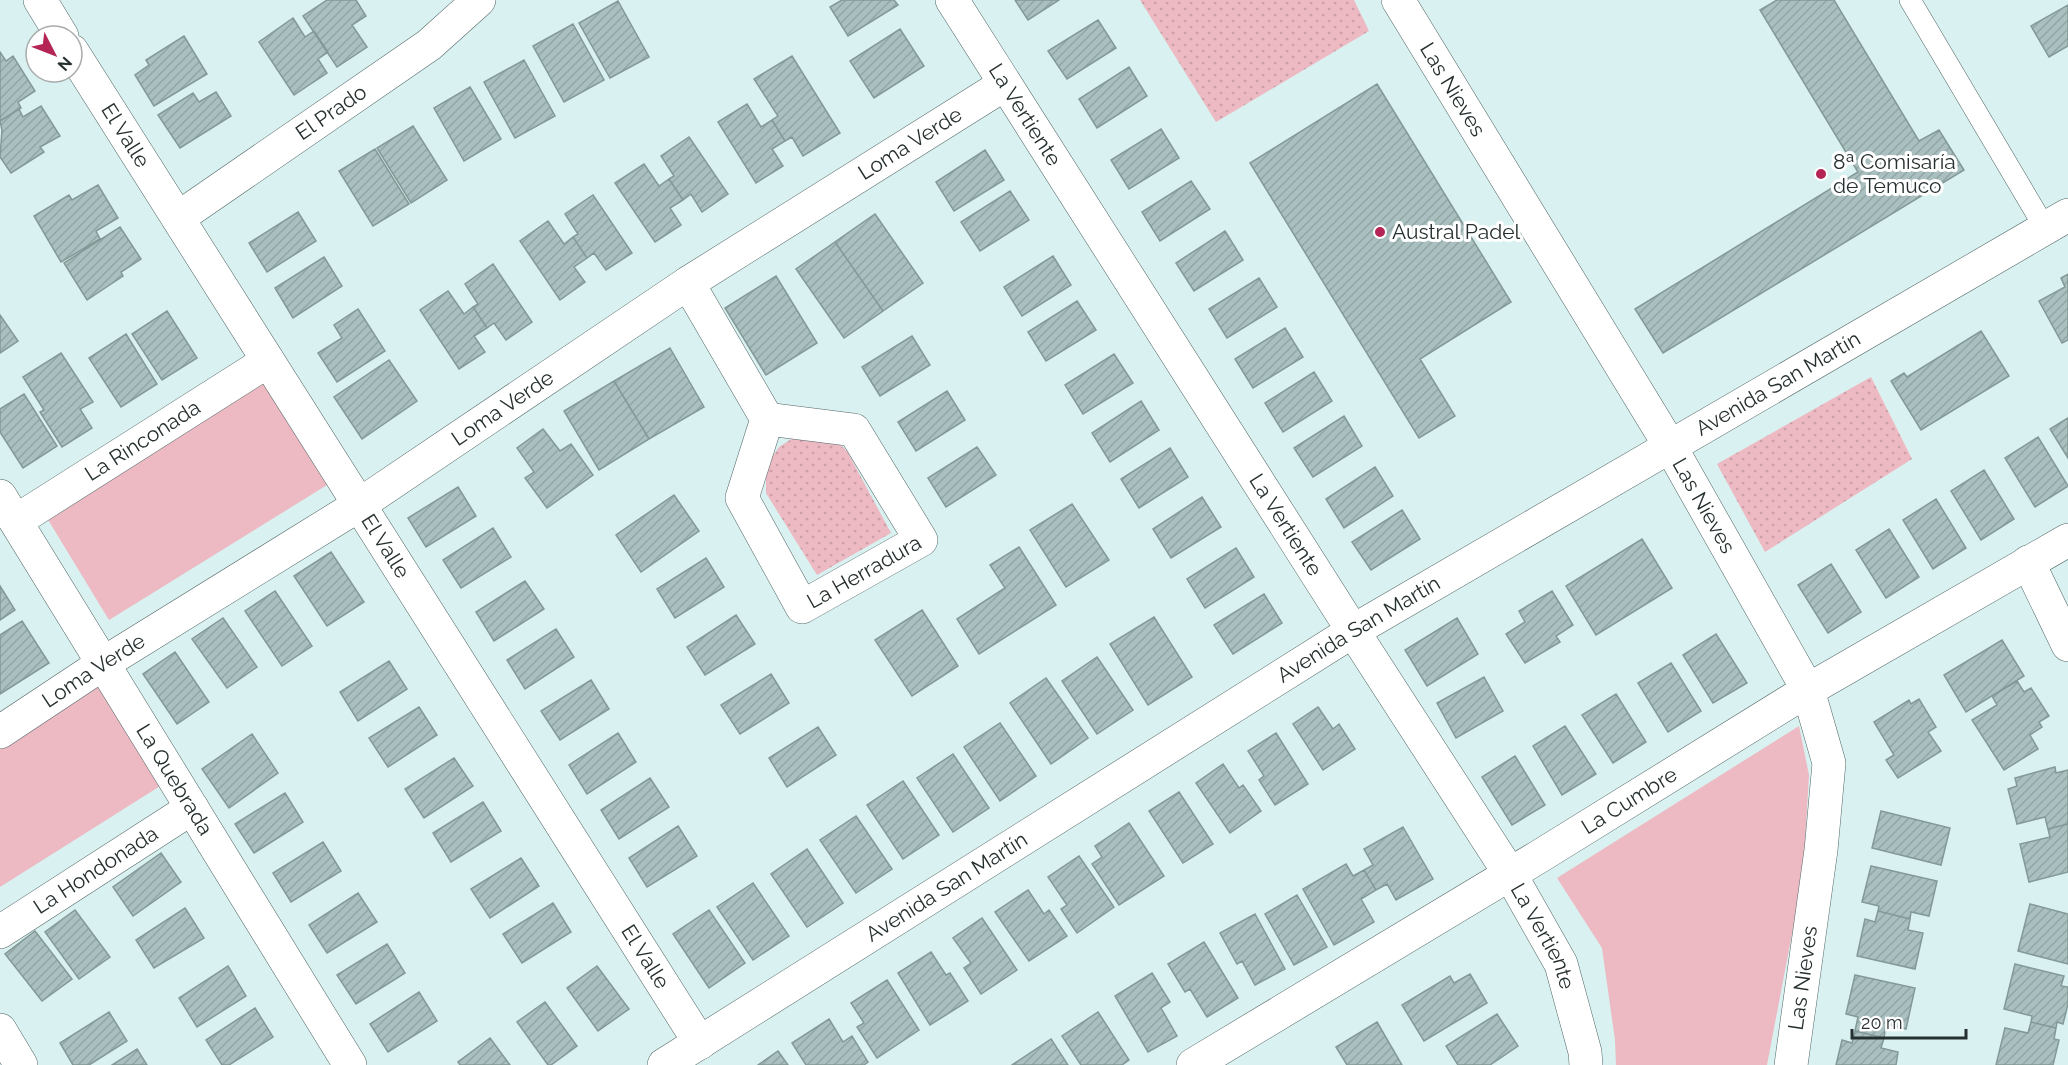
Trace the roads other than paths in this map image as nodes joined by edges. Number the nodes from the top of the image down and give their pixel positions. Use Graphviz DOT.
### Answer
graph roads {
  1 [pos="40,0"];
  2 [pos="479,0"];
  3 [pos="951,0"];
  4 [pos="1910,0"];
  5 [pos="1413,8"];
  6 [pos="55,24"];
  7 [pos="84,70"];
  8 [pos="1005,84"];
  9 [pos="178,218"];
  10 [pos="2056,221"];
  11 [pos="688,283"];
  12 [pos="268,361"];
  13 [pos="767,419"];
  14 [pos="1670,446"];
  15 [pos="359,505"];
  16 [pos="8,508"];
  17 [pos="2068,540"];
  18 [pos="2028,562"];
  19 [pos="1353,631"];
  20 [pos="2068,645"];
  21 [pos="104,663"];
  22 [pos="1808,690"];
  23 [pos="0,732"];
  24 [pos="192,808"];
  25 [pos="1510,874"];
  26 [pos="0,932"];
  27 [pos="0,1030"];
  28 [pos="700,1043"];
  29 [pos="21,1065"];
  30 [pos="350,1065"];
  31 [pos="664,1065"];
  32 [pos="1193,1065"];
  33 [pos="1586,1065"];
  34 [pos="1791,1065"];
  1 -- 6 [label="street"];
  2 -- 9 [label="street, El Prado"];
  3 -- 8 [label="street, La Vertiente"];
  4 -- 10 [label="lane"];
  5 -- 14 [label="street, Las Nieves"];
  7 -- 9 [label="street, El Valle"];
  8 -- 11 [label="street, Loma Verde"];
  8 -- 19 [label="street, La Vertiente"];
  9 -- 12 [label="street, El Valle"];
  10 -- 14 [label="street, Avenida San Martín"];
  11 -- 13 [label="street"];
  11 -- 15 [label="street, Loma Verde"];
  12 -- 15 [label="street, El Valle"];
  12 -- 16 [label="street, La Rinconada"];
  13 -- 13 [label="street, La Herradura"];
  14 -- 19 [label="street, Avenida San Martín"];
  14 -- 22 [label="street, Las Nieves"];
  15 -- 21 [label="street, Loma Verde"];
  15 -- 28 [label="street, El Valle"];
  16 -- 21 [label="street, La Quebrada"];
  17 -- 18 [label="street, La Cumbre"];
  18 -- 20 [label="street"];
  18 -- 22 [label="street, La Cumbre"];
  19 -- 25 [label="street, La Vertiente"];
  19 -- 28 [label="street, Avenida San Martín"];
  21 -- 23 [label="street, Loma Verde"];
  21 -- 24 [label="street, La Quebrada"];
  22 -- 25 [label="street, La Cumbre"];
  22 -- 34 [label="street, Las Nieves"];
  24 -- 26 [label="street, La Hondonada"];
  24 -- 30 [label="street, La Quebrada"];
  25 -- 32 [label="street, La Cumbre"];
  25 -- 33 [label="street, La Vertiente"];
  27 -- 29 [label="street"];
  28 -- 31 [label="street, Avenida San Martín"];
}
